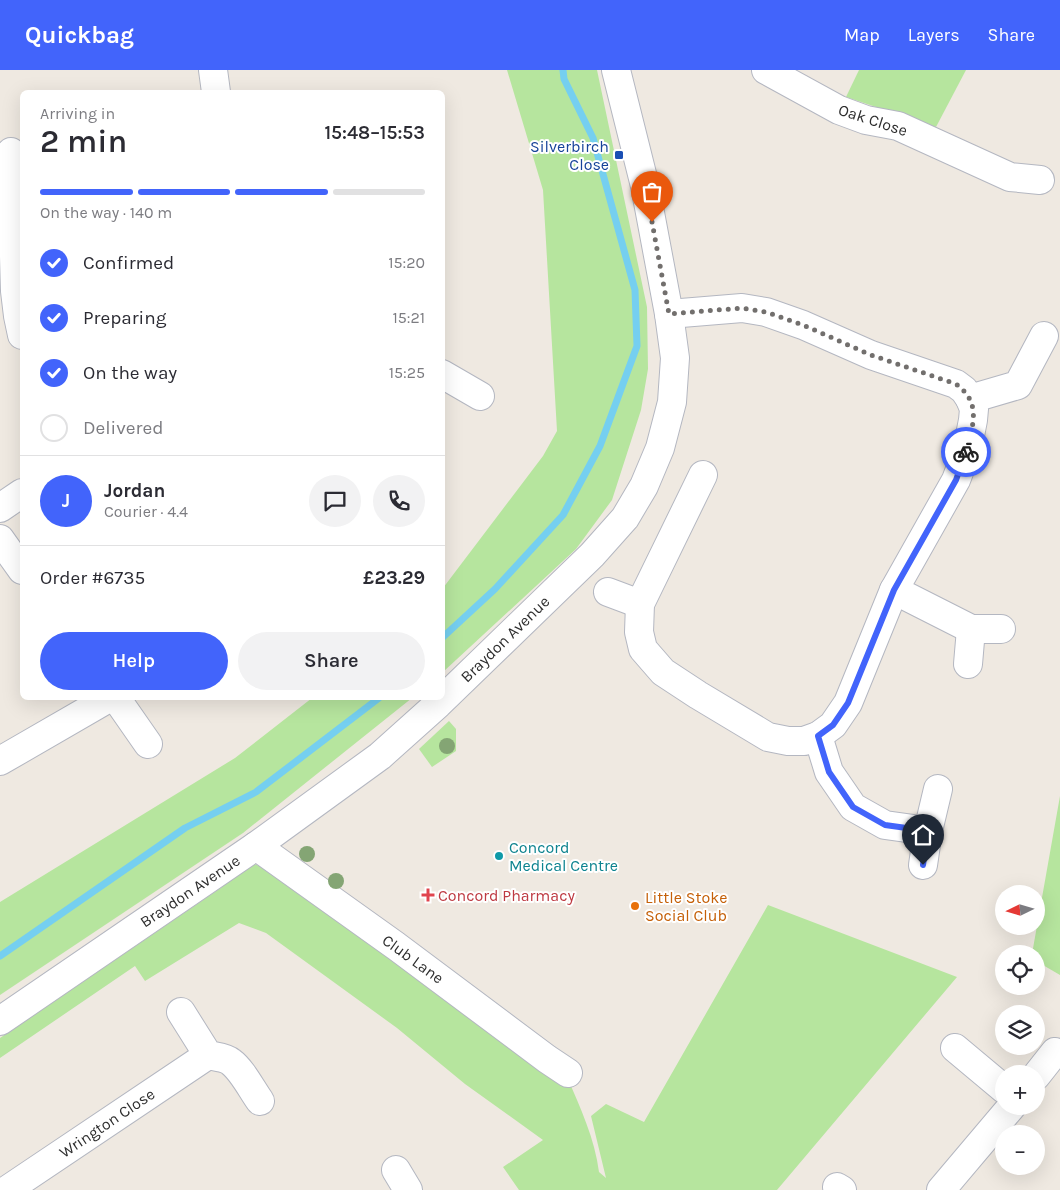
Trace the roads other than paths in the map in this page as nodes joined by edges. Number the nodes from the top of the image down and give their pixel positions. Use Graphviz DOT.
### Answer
graph roads {
  1 [pos="213,70"];
  2 [pos="616,70"];
  3 [pos="766,70"];
  4 [pos="216,90"];
  5 [pos="11,152"];
  6 [pos="1040,180"];
  7 [pos="6,188"];
  8 [pos="7,291"];
  9 [pos="669,314"];
  10 [pos="20,326"];
  11 [pos="1044,336"];
  12 [pos="445,376"];
  13 [pos="480,396"];
  14 [pos="970,399"];
  15 [pos="703,475"];
  16 [pos="20,494"];
  17 [pos="0,508"];
  18 [pos="0,540"];
  19 [pos="20,567"];
  20 [pos="894,590"];
  21 [pos="608,592"];
  22 [pos="640,604"];
  23 [pos="971,629"];
  24 [pos="1001,629"];
  25 [pos="968,664"];
  26 [pos="445,697"];
  27 [pos="106,700"];
  28 [pos="117,700"];
  29 [pos="442,700"];
  30 [pos="818,736"];
  31 [pos="148,744"];
  32 [pos="0,761"];
  33 [pos="938,789"];
  34 [pos="928,831"];
  35 [pos="256,846"];
  36 [pos="923,865"];
  37 [pos="181,1012"];
  38 [pos="0,1021"];
  39 [pos="956,1048"];
  40 [pos="1055,1052"];
  41 [pos="208,1055"];
  42 [pos="1045,1065"];
  43 [pos="568,1073"];
  44 [pos="995,1081"];
  45 [pos="260,1101"];
  46 [pos="1004,1115"];
  47 [pos="7,1190"];
  48 [pos="941,1190"];
  1 -- 4 [label="street"];
  2 -- 9 [label="street, Braydon Avenue"];
  3 -- 6 [label="street, Oak Close"];
  5 -- 7 [label="street"];
  7 -- 8 [label="street"];
  8 -- 10 [label="street"];
  9 -- 14 [label="street"];
  9 -- 26 [label="street, Braydon Avenue"];
  11 -- 14 [label="street"];
  12 -- 13 [label="street"];
  14 -- 20 [label="street"];
  15 -- 22 [label="street"];
  16 -- 17 [label="street"];
  18 -- 19 [label="street"];
  20 -- 23 [label="street"];
  20 -- 30 [label="street"];
  21 -- 22 [label="street"];
  22 -- 30 [label="street"];
  23 -- 24 [label="street"];
  23 -- 25 [label="street"];
  27 -- 32 [label="street"];
  28 -- 31 [label="street"];
  29 -- 35 [label="street, Braydon Avenue"];
  30 -- 34 [label="street"];
  33 -- 34 [label="street"];
  34 -- 36 [label="street"];
  35 -- 38 [label="street, Braydon Avenue"];
  35 -- 43 [label="street, Club Lane"];
  37 -- 41 [label="street"];
  39 -- 44 [label="street"];
  40 -- 42 [label="street"];
  41 -- 45 [label="street"];
  41 -- 47 [label="street, Wrington Close"];
  46 -- 48 [label="street"];
}
